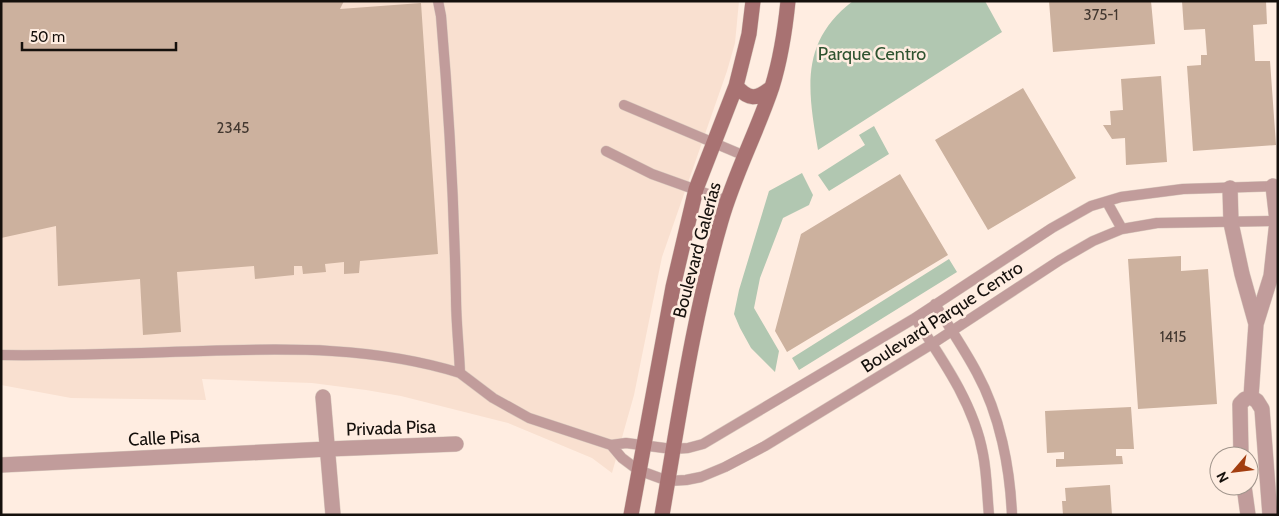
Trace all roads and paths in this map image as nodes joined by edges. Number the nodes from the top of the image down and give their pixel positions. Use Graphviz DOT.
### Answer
graph roads {
  1 [pos="438,1"];
  2 [pos="753,1"];
  3 [pos="788,1"];
  4 [pos="736,86"];
  5 [pos="771,88"];
  6 [pos="624,105"];
  7 [pos="712,144"];
  8 [pos="606,151"];
  9 [pos="745,156"];
  10 [pos="1275,186"];
  11 [pos="1230,188"];
  12 [pos="696,189"];
  13 [pos="727,201"];
  14 [pos="1107,202"];
  15 [pos="1277,221"];
  16 [pos="1231,223"];
  17 [pos="1122,229"];
  18 [pos="936,304"];
  19 [pos="915,318"];
  20 [pos="1256,324"];
  21 [pos="952,330"];
  22 [pos="932,344"];
  23 [pos="1,355"];
  24 [pos="460,372"];
  25 [pos="323,397"];
  26 [pos="1251,397"];
  27 [pos="456,444"];
  28 [pos="643,444"];
  29 [pos="611,445"];
  30 [pos="1241,446"];
  31 [pos="328,449"];
  32 [pos="672,449"];
  33 [pos="1,465"];
  34 [pos="638,470"];
  35 [pos="668,481"];
  36 [pos="1245,496"];
  37 [pos="333,515"];
  38 [pos="631,515"];
  39 [pos="662,515"];
  40 [pos="989,515"];
  41 [pos="1012,515"];
  42 [pos="1248,515"];
  43 [pos="1270,515"];
  1 -- 24 [label="lane"];
  2 -- 4 [label="street, Boulevard Galerías"];
  3 -- 5 [label="street, Boulevard Galerías"];
  4 -- 5 [label="street"];
  4 -- 7 [label="street, Boulevard Galerías"];
  5 -- 9 [label="street, Boulevard Galerías"];
  6 -- 7 [label="lane"];
  7 -- 9 [label="lane"];
  7 -- 12 [label="street, Boulevard Galerías"];
  8 -- 12 [label="lane"];
  9 -- 13 [label="street, Boulevard Galerías"];
  10 -- 11 [label="lane, Boulevard Parque Centro"];
  10 -- 15 [label="street"];
  11 -- 14 [label="lane, Boulevard Parque Centro"];
  11 -- 16 [label="street"];
  12 -- 13 [label="lane"];
  12 -- 28 [label="street, Boulevard Galerías"];
  13 -- 32 [label="street, Boulevard Galerías"];
  14 -- 17 [label="lane"];
  14 -- 18 [label="lane, Boulevard Parque Centro"];
  15 -- 16 [label="lane, Boulevard Parque Centro"];
  15 -- 20 [label="street"];
  16 -- 17 [label="lane, Boulevard Parque Centro"];
  16 -- 20 [label="street"];
  17 -- 21 [label="lane, Boulevard Parque Centro"];
  18 -- 19 [label="lane, Boulevard Parque Centro"];
  18 -- 21 [label="lane"];
  19 -- 22 [label="lane"];
  19 -- 32 [label="lane, Boulevard Parque Centro"];
  20 -- 26 [label="street"];
  21 -- 22 [label="lane, Boulevard Parque Centro"];
  21 -- 41 [label="lane"];
  22 -- 35 [label="lane, Boulevard Parque Centro"];
  22 -- 40 [label="lane"];
  23 -- 24 [label="lane"];
  24 -- 29 [label="lane"];
  25 -- 31 [label="street"];
  26 -- 30 [label="street"];
  26 -- 43 [label="street"];
  27 -- 31 [label="street, Privada Pisa"];
  28 -- 29 [label="lane, Boulevard Parque Centro"];
  28 -- 32 [label="lane, Boulevard Parque Centro"];
  28 -- 34 [label="street, Boulevard Galerías"];
  29 -- 34 [label="lane, Boulevard Parque Centro"];
  31 -- 33 [label="street, Calle Pisa"];
  31 -- 37 [label="street"];
  32 -- 35 [label="street, Boulevard Galerías"];
  34 -- 35 [label="lane, Boulevard Parque Centro"];
  34 -- 38 [label="street, Boulevard Galerías"];
  35 -- 39 [label="street, Boulevard Galerías"];
  36 -- 42 [label="street"];
}
